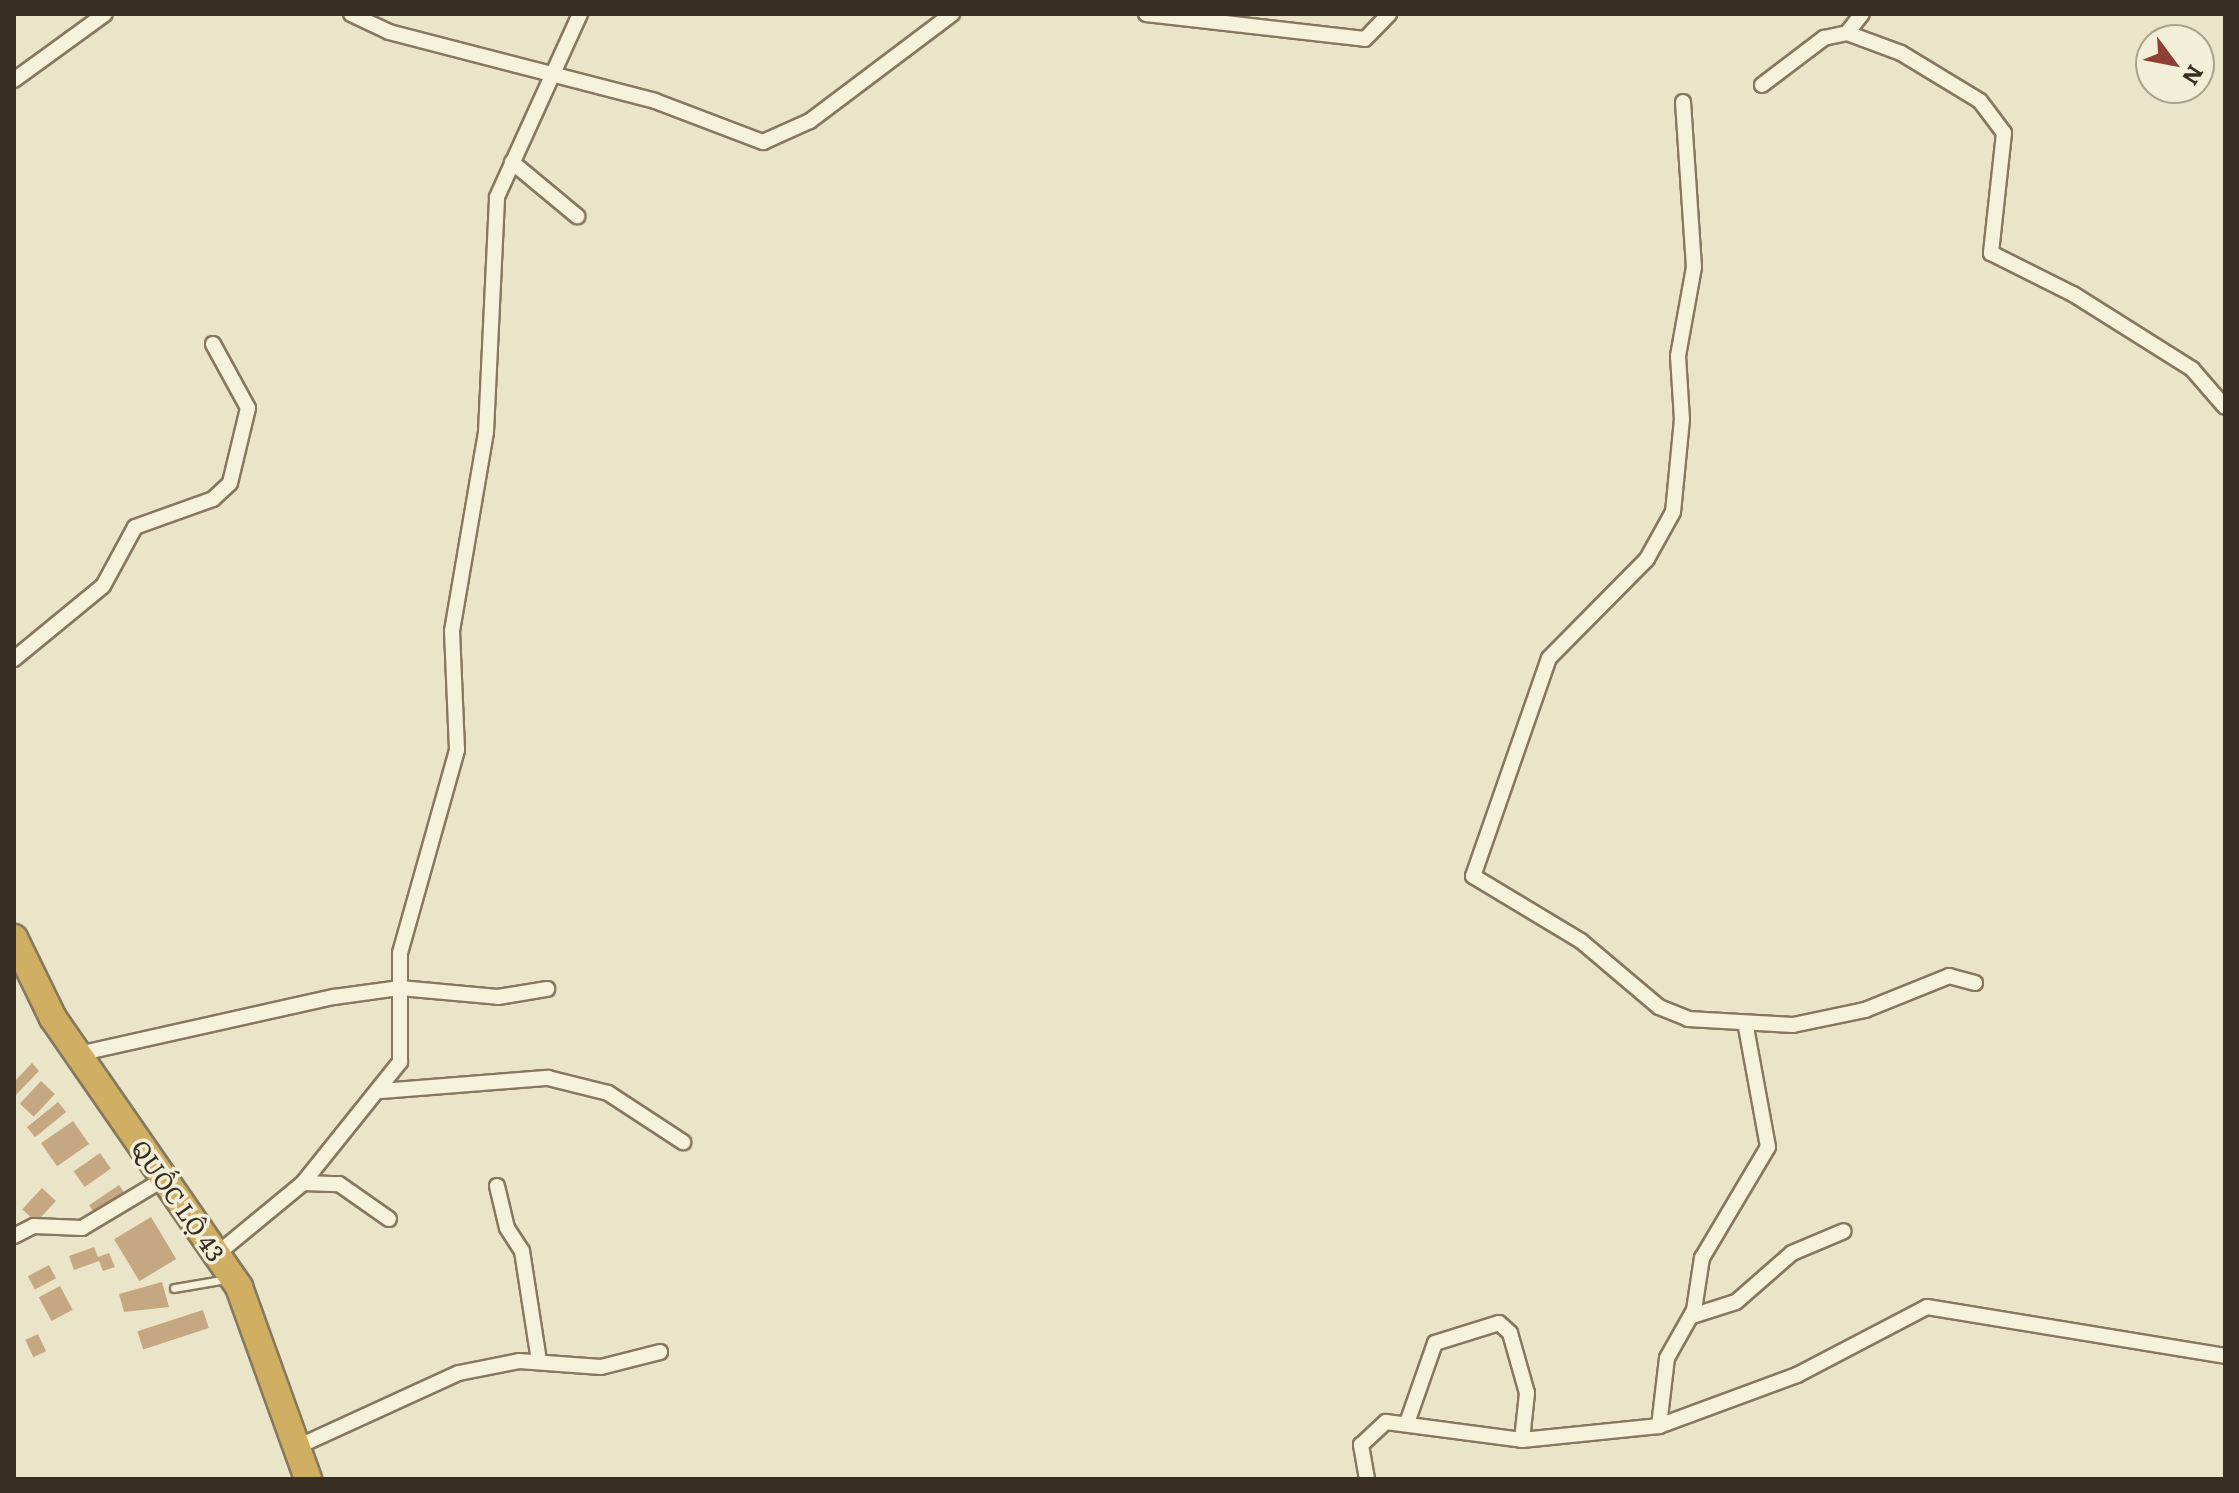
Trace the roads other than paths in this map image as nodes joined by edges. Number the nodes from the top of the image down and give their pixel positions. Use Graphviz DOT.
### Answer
graph roads {
  1 [pos="105,14"];
  2 [pos="351,14"];
  3 [pos="580,14"];
  4 [pos="952,14"];
  5 [pos="1146,14"];
  6 [pos="1389,14"];
  7 [pos="1862,14"];
  8 [pos="1847,33"];
  9 [pos="556,71"];
  10 [pos="14,80"];
  11 [pos="1762,85"];
  12 [pos="1683,102"];
  13 [pos="512,162"];
  14 [pos="577,216"];
  15 [pos="213,344"];
  16 [pos="2225,407"];
  17 [pos="14,659"];
  18 [pos="14,938"];
  19 [pos="1975,983"];
  20 [pos="400,988"];
  21 [pos="547,989"];
  22 [pos="1746,1027"];
  23 [pos="78,1054"];
  24 [pos="381,1091"];
  25 [pos="683,1142"];
  26 [pos="164,1179"];
  27 [pos="303,1183"];
  28 [pos="497,1186"];
  29 [pos="389,1219"];
  30 [pos="1844,1231"];
  31 [pos="14,1236"];
  32 [pos="217,1254"];
  33 [pos="233,1278"];
  34 [pos="174,1288"];
  35 [pos="1692,1316"];
  36 [pos="660,1352"];
  37 [pos="2225,1356"];
  38 [pos="539,1361"];
  39 [pos="1407,1423"];
  40 [pos="1659,1426"];
  41 [pos="1522,1440"];
  42 [pos="297,1447"];
  43 [pos="308,1479"];
  44 [pos="1367,1479"];
  1 -- 10 [label="street"];
  2 -- 9 [label="street"];
  3 -- 9 [label="street"];
  4 -- 9 [label="street"];
  5 -- 6 [label="street"];
  7 -- 8 [label="street"];
  8 -- 11 [label="street"];
  8 -- 16 [label="street"];
  9 -- 13 [label="street"];
  12 -- 22 [label="street"];
  13 -- 14 [label="street"];
  13 -- 20 [label="street"];
  15 -- 17 [label="street"];
  18 -- 23 [label="highway, QUỐC LỘ 43"];
  19 -- 22 [label="street"];
  20 -- 21 [label="street"];
  20 -- 23 [label="street"];
  20 -- 24 [label="street"];
  22 -- 35 [label="street"];
  23 -- 26 [label="highway, QUỐC LỘ 43"];
  24 -- 25 [label="street"];
  24 -- 27 [label="street"];
  26 -- 31 [label="street"];
  26 -- 32 [label="highway, QUỐC LỘ 43"];
  27 -- 29 [label="street"];
  27 -- 32 [label="street"];
  28 -- 38 [label="street"];
  30 -- 35 [label="street"];
  32 -- 33 [label="highway, QUỐC LỘ 43"];
  33 -- 34 [label="lane"];
  33 -- 42 [label="highway, QUỐC LỘ 43"];
  35 -- 40 [label="street"];
  36 -- 38 [label="street"];
  37 -- 40 [label="street"];
  38 -- 42 [label="street"];
  39 -- 41 [label="street"];
  39 -- 41 [label="street"];
  39 -- 44 [label="street"];
  40 -- 41 [label="street"];
  42 -- 43 [label="highway, QUỐC LỘ 43"];
}
